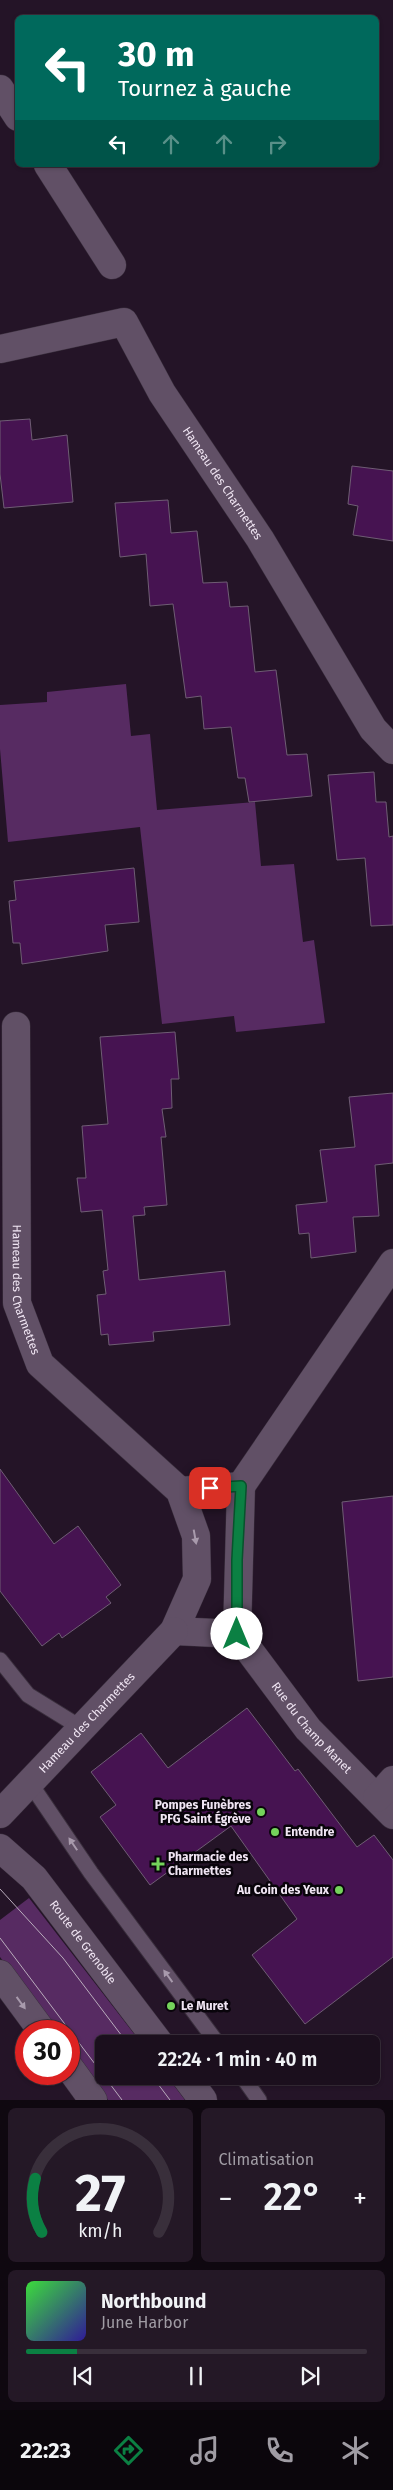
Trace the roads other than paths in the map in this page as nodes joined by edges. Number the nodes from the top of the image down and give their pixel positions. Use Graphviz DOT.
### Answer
graph roads {
  1 [pos="0,89"];
  2 [pos="15,112"];
  3 [pos="49,167"];
  4 [pos="112,265"];
  5 [pos="0,349"];
  6 [pos="393,750"];
  7 [pos="16,1026"];
  8 [pos="393,1263"];
  9 [pos="241,1486"];
  10 [pos="180,1491"];
  11 [pos="174,1631"];
  12 [pos="237,1634"];
  13 [pos="0,1660"];
  14 [pos="83,1729"];
  15 [pos="30,1783"];
  16 [pos="388,1798"];
  17 [pos="0,1814"];
  18 [pos="0,1848"];
  19 [pos="0,1974"];
  20 [pos="34,2020"];
  21 [pos="153,2035"];
  22 [pos="211,2035"];
  23 [pos="80,2082"];
  24 [pos="192,2085"];
  25 [pos="248,2085"];
  26 [pos="93,2100"];
  27 [pos="203,2100"];
  28 [pos="259,2100"];
  1 -- 2 [label="street"];
  3 -- 4 [label="street"];
  5 -- 6 [label="street, Hameau des Charmettes"];
  7 -- 10 [label="street, Hameau des Charmettes"];
  8 -- 9 [label="street"];
  9 -- 10 [label="street"];
  9 -- 12 [label="street"];
  10 -- 11 [label="street, Hameau des Charmettes, one-way"];
  11 -- 12 [label="street"];
  11 -- 14 [label="street, Hameau des Charmettes"];
  12 -- 16 [label="street, Rue du Champ Manet"];
  13 -- 14 [label="lane"];
  14 -- 15 [label="street, Hameau des Charmettes"];
  15 -- 17 [label="street, Hameau des Charmettes"];
  22 -- 15 [label="lane, one-way"];
  18 -- 21 [label="street, Route de Grenoble"];
  19 -- 20 [label="street, one-way"];
  23 -- 26 [label="street"];
  24 -- 27 [label="street"];
  25 -- 28 [label="lane"];
}
